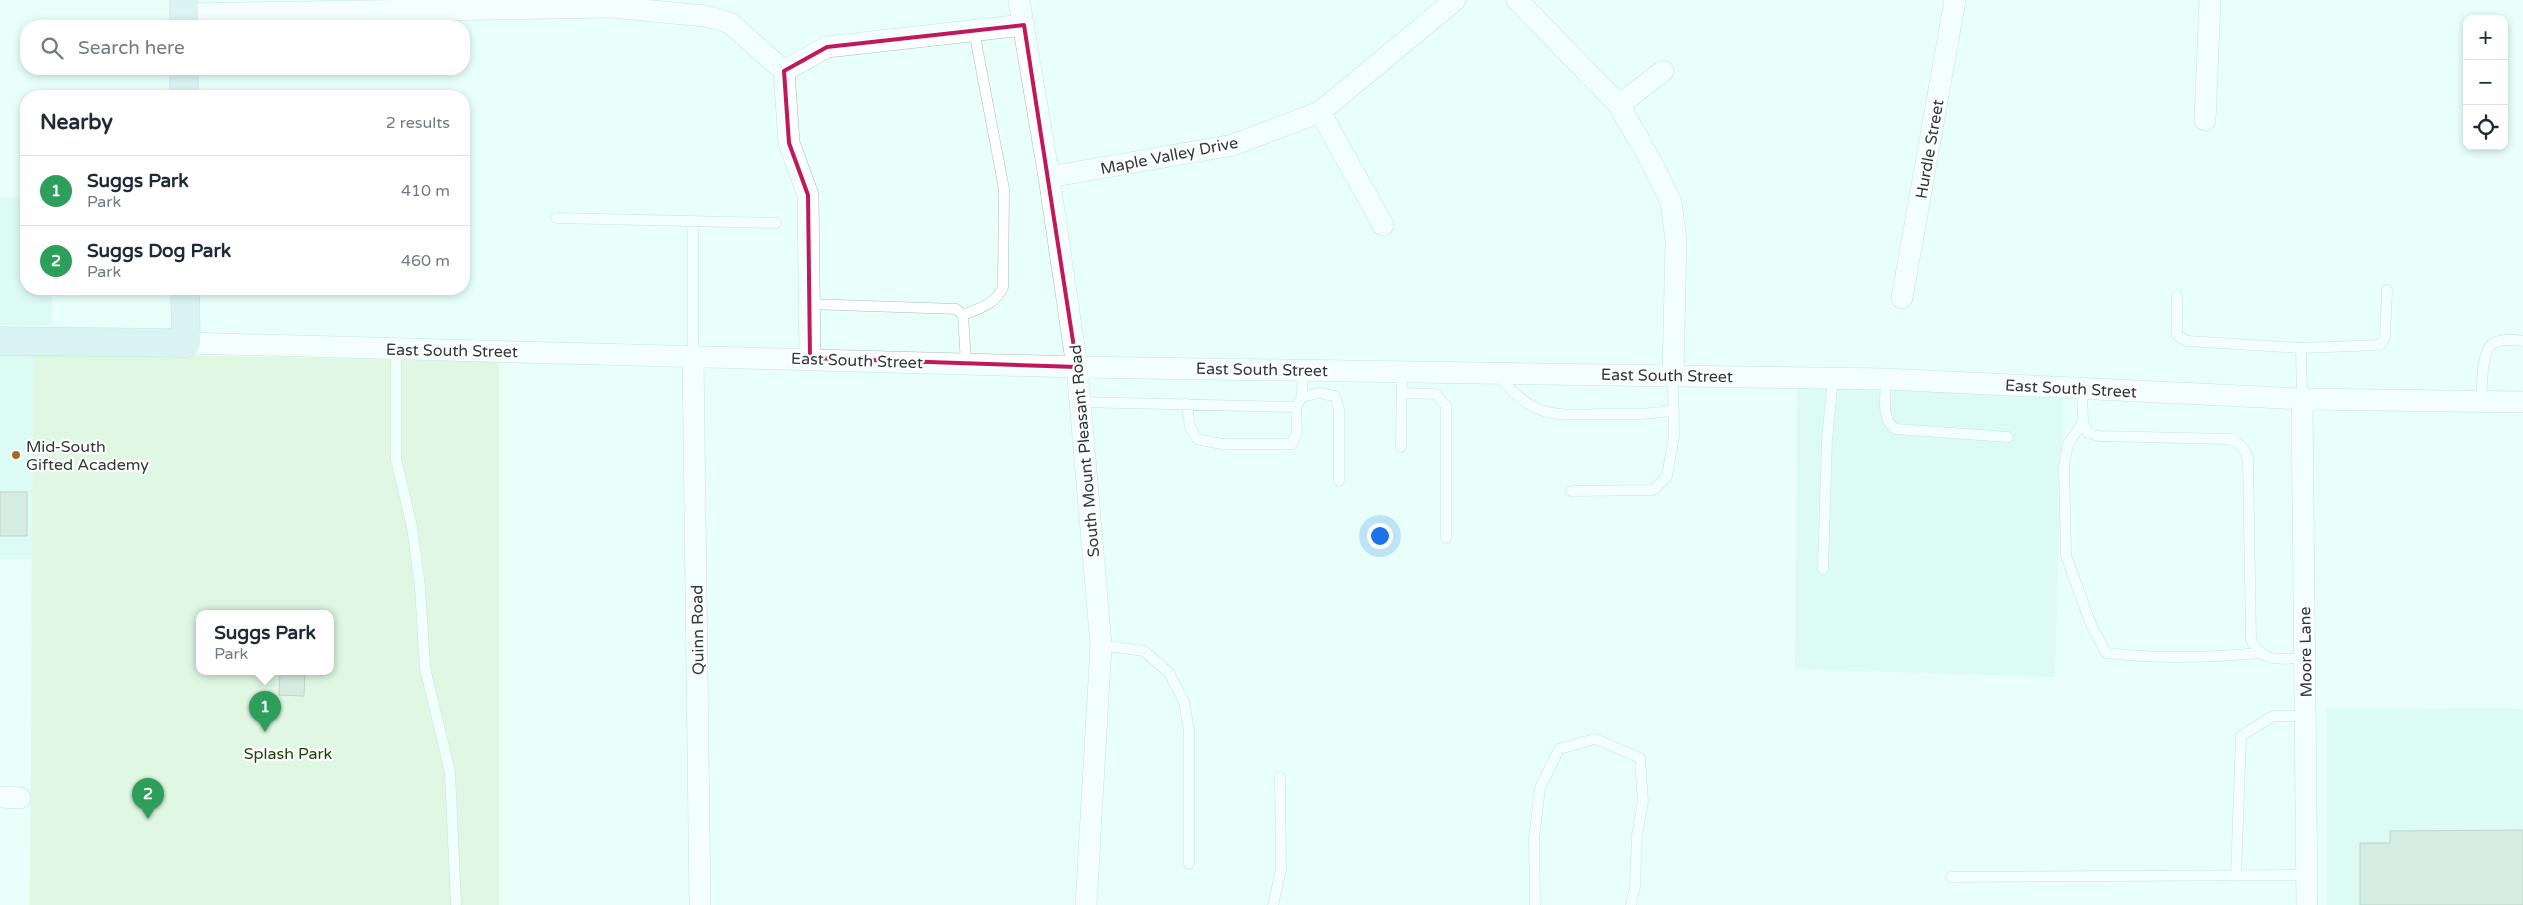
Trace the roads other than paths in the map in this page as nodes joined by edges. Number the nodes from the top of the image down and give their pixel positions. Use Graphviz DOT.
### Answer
graph roads {
  1 [pos="1019,0"];
  2 [pos="1454,0"];
  3 [pos="1518,0"];
  4 [pos="1955,0"];
  5 [pos="2210,0"];
  6 [pos="706,8"];
  7 [pos="184,14"];
  8 [pos="1024,25"];
  9 [pos="974,31"];
  10 [pos="784,71"];
  11 [pos="1663,71"];
  12 [pos="184,75"];
  13 [pos="184,90"];
  14 [pos="1619,105"];
  15 [pos="1320,112"];
  16 [pos="2205,120"];
  17 [pos="1049,177"];
  18 [pos="556,218"];
  19 [pos="693,221"];
  20 [pos="776,223"];
  21 [pos="1383,225"];
  22 [pos="2387,290"];
  23 [pos="186,295"];
  24 [pos="2177,296"];
  25 [pos="1902,298"];
  26 [pos="809,304"];
  27 [pos="963,315"];
  28 [pos="0,341"];
  29 [pos="2523,341"];
  30 [pos="186,343"];
  31 [pos="2301,348"];
  32 [pos="396,349"];
  33 [pos="693,355"];
  34 [pos="810,358"];
  35 [pos="966,363"];
  36 [pos="1077,367"];
  37 [pos="1304,370"];
  38 [pos="1402,371"];
  39 [pos="1495,372"];
  40 [pos="1673,375"];
  41 [pos="1833,378"];
  42 [pos="1886,379"];
  43 [pos="2082,389"];
  44 [pos="1402,392"];
  45 [pos="1302,397"];
  46 [pos="2302,399"];
  47 [pos="1080,402"];
  48 [pos="2481,402"];
  49 [pos="2523,402"];
  50 [pos="1187,404"];
  51 [pos="1296,407"];
  52 [pos="1674,410"];
  53 [pos="2083,422"];
  54 [pos="2008,436"];
  55 [pos="1400,448"];
  56 [pos="1339,482"];
  57 [pos="1571,491"];
  58 [pos="1446,538"];
  59 [pos="1823,569"];
  60 [pos="1101,645"];
  61 [pos="2259,653"];
  62 [pos="2305,658"];
  63 [pos="2305,716"];
  64 [pos="1280,777"];
  65 [pos="1189,864"];
  66 [pos="2307,875"];
  67 [pos="1951,876"];
  68 [pos="2236,876"];
  69 [pos="456,905"];
  70 [pos="700,905"];
  71 [pos="1086,905"];
  72 [pos="1272,905"];
  73 [pos="1535,905"];
  74 [pos="1632,905"];
  75 [pos="2307,905"];
  1 -- 8 [label="street, South Mount Pleasant Road"];
  2 -- 15 [label="street, Maple Valley Drive"];
  3 -- 14 [label="street"];
  4 -- 25 [label="street, Hurdle Street"];
  5 -- 16 [label="street"];
  6 -- 7 [label="street"];
  6 -- 10 [label="street"];
  8 -- 9 [label="street"];
  8 -- 17 [label="street, South Mount Pleasant Road"];
  9 -- 10 [label="street"];
  9 -- 27 [label="lane"];
  10 -- 26 [label="street"];
  11 -- 14 [label="street"];
  12 -- 13 [label="street"];
  14 -- 40 [label="street"];
  15 -- 17 [label="street, Maple Valley Drive"];
  15 -- 21 [label="street"];
  17 -- 36 [label="street, South Mount Pleasant Road"];
  18 -- 19 [label="lane"];
  19 -- 20 [label="lane"];
  19 -- 33 [label="lane"];
  22 -- 31 [label="lane"];
  23 -- 30 [label="street"];
  24 -- 31 [label="lane"];
  26 -- 27 [label="lane"];
  26 -- 34 [label="street"];
  27 -- 35 [label="lane"];
  28 -- 30 [label="street, East South Street"];
  29 -- 48 [label="lane"];
  30 -- 32 [label="street, East South Street"];
  31 -- 46 [label="lane"];
  32 -- 33 [label="street, East South Street"];
  32 -- 69 [label="lane"];
  33 -- 34 [label="street, East South Street"];
  33 -- 70 [label="street, Quinn Road"];
  34 -- 35 [label="street, East South Street"];
  35 -- 36 [label="street, East South Street"];
  36 -- 37 [label="street, East South Street"];
  36 -- 47 [label="street, South Mount Pleasant Road"];
  37 -- 38 [label="street, East South Street"];
  37 -- 45 [label="lane"];
  38 -- 39 [label="street, East South Street"];
  38 -- 44 [label="lane"];
  39 -- 40 [label="street, East South Street"];
  39 -- 52 [label="lane"];
  40 -- 41 [label="street, East South Street"];
  40 -- 52 [label="lane"];
  41 -- 42 [label="street, East South Street"];
  41 -- 59 [label="lane"];
  42 -- 43 [label="street, East South Street"];
  42 -- 54 [label="lane"];
  43 -- 46 [label="street, East South Street"];
  43 -- 53 [label="lane"];
  44 -- 55 [label="lane"];
  44 -- 58 [label="lane"];
  45 -- 51 [label="lane"];
  45 -- 56 [label="lane"];
  46 -- 48 [label="street, East South Street"];
  46 -- 62 [label="street, Moore Lane"];
  47 -- 50 [label="lane"];
  47 -- 60 [label="street, South Mount Pleasant Road"];
  48 -- 49 [label="street, East South Street"];
  50 -- 51 [label="lane"];
  50 -- 51 [label="lane"];
  52 -- 57 [label="lane"];
  53 -- 61 [label="lane"];
  53 -- 61 [label="lane"];
  60 -- 65 [label="lane"];
  60 -- 71 [label="street, South Mount Pleasant Road"];
  61 -- 62 [label="lane"];
  62 -- 63 [label="street, Moore Lane"];
  63 -- 66 [label="street, Moore Lane"];
  63 -- 68 [label="lane"];
  64 -- 72 [label="lane"];
  66 -- 68 [label="lane"];
  66 -- 75 [label="street, Moore Lane"];
  67 -- 68 [label="lane"];
  73 -- 74 [label="lane"];
}
